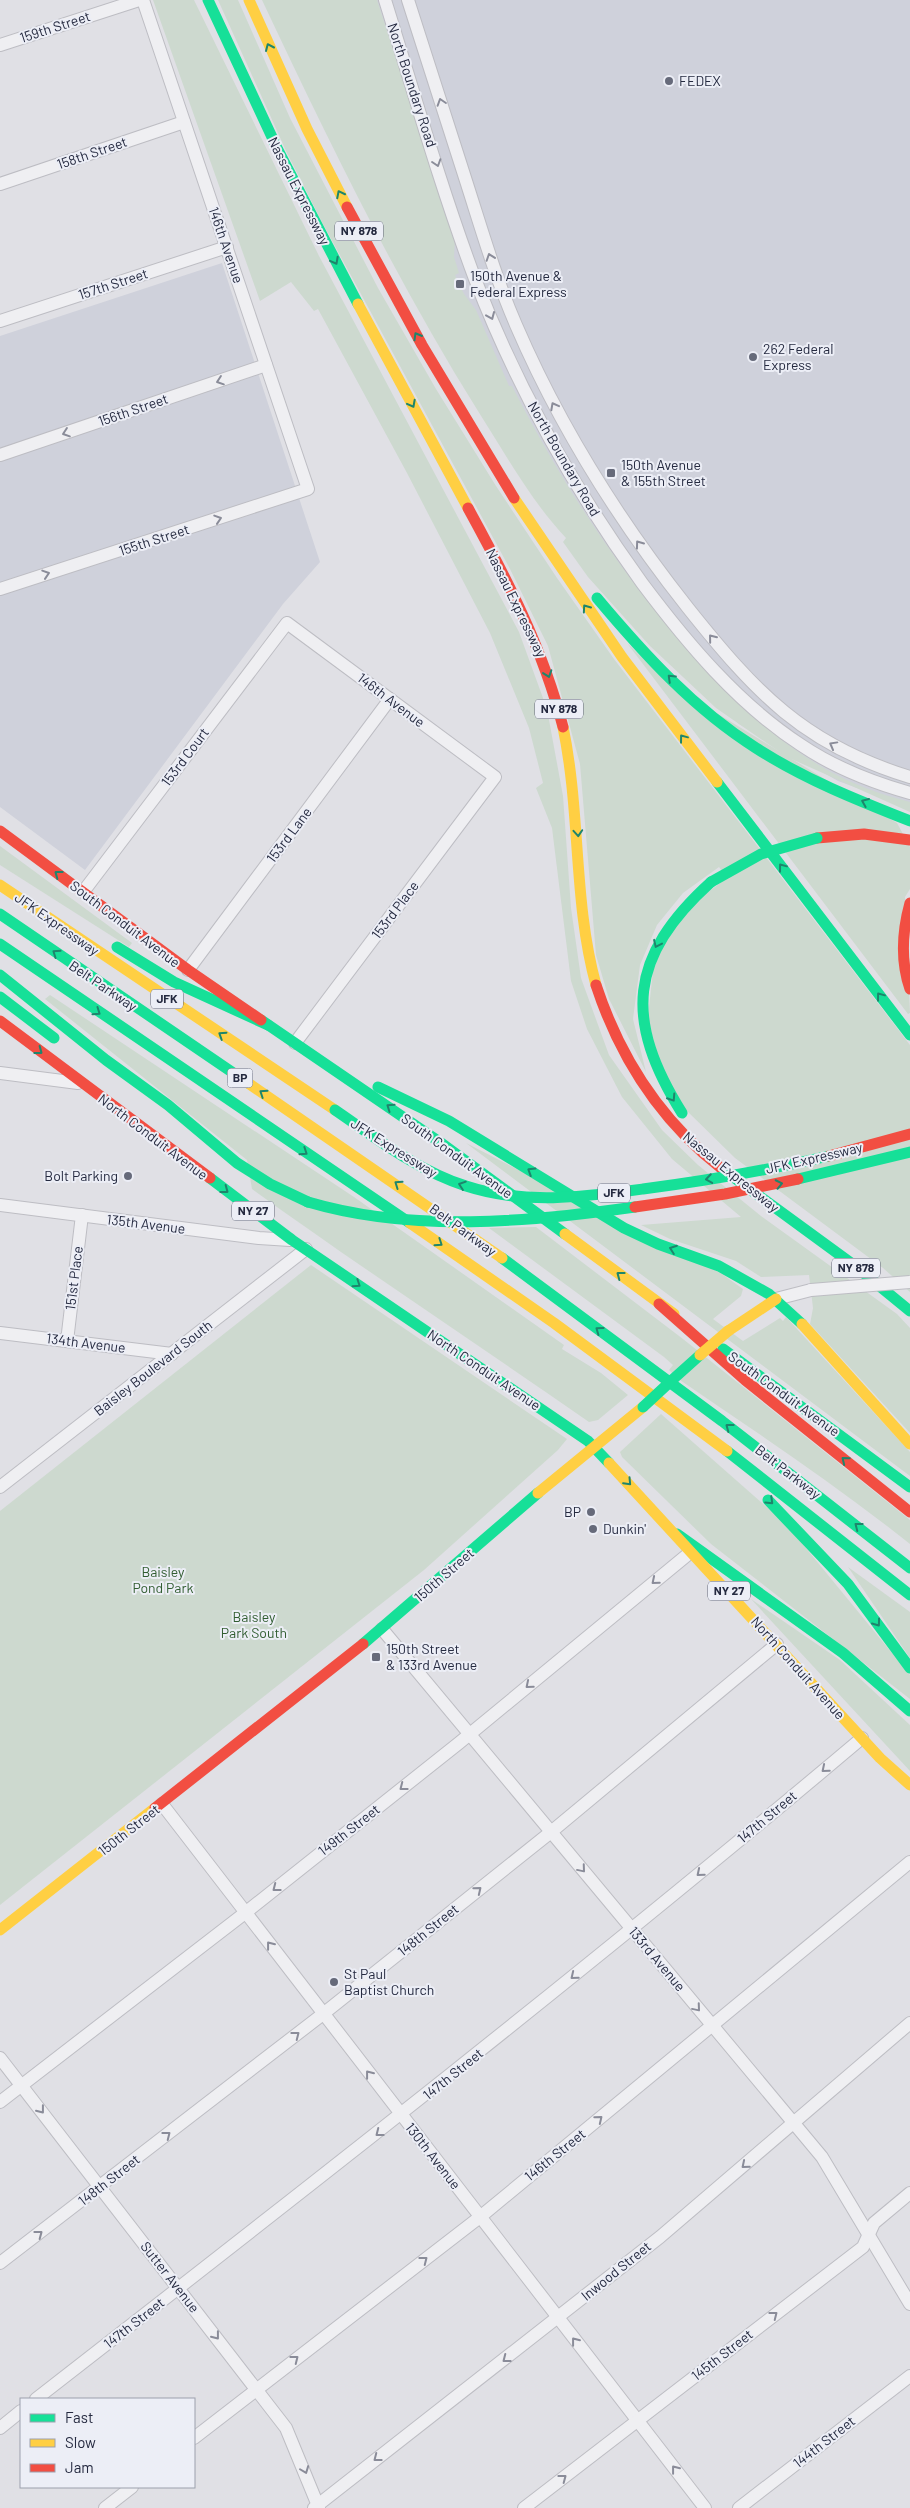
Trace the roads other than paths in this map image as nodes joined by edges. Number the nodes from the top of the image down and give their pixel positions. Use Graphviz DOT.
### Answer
graph roads {
  1 [pos="139,0"];
  2 [pos="143,0"];
  3 [pos="208,0"];
  4 [pos="249,0"];
  5 [pos="385,0"];
  6 [pos="408,0"];
  7 [pos="0,45"];
  8 [pos="184,122"];
  9 [pos="0,184"];
  10 [pos="226,247"];
  11 [pos="0,321"];
  12 [pos="266,365"];
  13 [pos="487,453"];
  14 [pos="0,455"];
  15 [pos="308,489"];
  16 [pos="0,589"];
  17 [pos="288,623"];
  18 [pos="390,699"];
  19 [pos="495,777"];
  20 [pos="910,777"];
  21 [pos="910,793"];
  22 [pos="910,821"];
  23 [pos="0,831"];
  24 [pos="910,840"];
  25 [pos="0,872"];
  26 [pos="0,885"];
  27 [pos="83,892"];
  28 [pos="910,903"];
  29 [pos="0,914"];
  30 [pos="75,921"];
  31 [pos="108,941"];
  32 [pos="0,944"];
  33 [pos="188,970"];
  34 [pos="0,974"];
  35 [pos="910,989"];
  36 [pos="0,997"];
  37 [pos="0,1021"];
  38 [pos="268,1025"];
  39 [pos="910,1035"];
  40 [pos="60,1042"];
  41 [pos="295,1043"];
  42 [pos="327,1064"];
  43 [pos="0,1074"];
  44 [pos="83,1084"];
  45 [pos="910,1124"];
  46 [pos="910,1134"];
  47 [pos="195,1144"];
  48 [pos="910,1152"];
  49 [pos="812,1160"];
  50 [pos="308,1202"];
  51 [pos="0,1205"];
  52 [pos="82,1216"];
  53 [pos="800,1226"];
  54 [pos="292,1240"];
  55 [pos="306,1249"];
  56 [pos="910,1282"];
  57 [pos="776,1299"];
  58 [pos="659,1304"];
  59 [pos="910,1311"];
  60 [pos="0,1333"];
  61 [pos="67,1341"];
  62 [pos="172,1354"];
  63 [pos="684,1419"];
  64 [pos="910,1444"];
  65 [pos="594,1446"];
  66 [pos="0,1487"];
  67 [pos="910,1487"];
  68 [pos="910,1512"];
  69 [pos="677,1534"];
  70 [pos="692,1551"];
  71 [pos="910,1566"];
  72 [pos="910,1595"];
  73 [pos="382,1629"];
  74 [pos="777,1644"];
  75 [pos="910,1668"];
  76 [pos="910,1711"];
  77 [pos="470,1734"];
  78 [pos="862,1738"];
  79 [pos="880,1758"];
  80 [pos="910,1785"];
  81 [pos="910,1796"];
  82 [pos="162,1804"];
  83 [pos="551,1832"];
  84 [pos="910,1862"];
  85 [pos="245,1913"];
  86 [pos="0,1930"];
  87 [pos="632,1930"];
  88 [pos="323,2014"];
  89 [pos="910,2024"];
  90 [pos="712,2026"];
  91 [pos="0,2058"];
  92 [pos="21,2085"];
  93 [pos="0,2102"];
  94 [pos="401,2116"];
  95 [pos="794,2124"];
  96 [pos="100,2186"];
  97 [pos="910,2193"];
  98 [pos="480,2217"];
  99 [pos="868,2236"];
  100 [pos="0,2263"];
  101 [pos="179,2288"];
  102 [pos="910,2304"];
  103 [pos="558,2318"];
  104 [pos="910,2376"];
  105 [pos="257,2389"];
  106 [pos="37,2398"];
  107 [pos="20,2412"];
  108 [pos="638,2421"];
  109 [pos="0,2428"];
  110 [pos="195,2437"];
  111 [pos="131,2488"];
  112 [pos="317,2507"];
  113 [pos="105,2508"];
  114 [pos="524,2508"];
  115 [pos="705,2508"];
  116 [pos="739,2508"];
  1 -- 7 [label="street, 159th Street"];
  2 -- 8 [label="street, 146th Avenue"];
  3 -- 53 [label="main road, Nassau Expressway / NY 878, one-way"];
  13 -- 4 [label="main road, NY 878, one-way"];
  5 -- 21 [label="street, North Boundary Road, one-way"];
  20 -- 6 [label="street, North Boundary Road, one-way"];
  8 -- 9 [label="street, 158th Street"];
  8 -- 10 [label="street, 146th Avenue"];
  10 -- 11 [label="street, 157th Street"];
  10 -- 12 [label="street, 146th Avenue"];
  12 -- 14 [label="street, 156th Street, one-way"];
  12 -- 15 [label="street, 146th Avenue"];
  22 -- 13 [label="main road, one-way"];
  39 -- 13 [label="main road, NY 878, one-way"];
  16 -- 15 [label="street, 155th Street, one-way"];
  17 -- 18 [label="street, 146th Avenue"];
  17 -- 27 [label="street, 153rd Court"];
  18 -- 19 [label="street, 146th Avenue"];
  18 -- 33 [label="street, 153rd Lane"];
  19 -- 41 [label="street, 153rd Place"];
  27 -- 23 [label="main road, South Conduit Avenue, one-way"];
  24 -- 53 [label="main road, one-way, bridge"];
  25 -- 30 [label="main road"];
  49 -- 26 [label="main road, JFK Expressway / JFK, one-way, bridge"];
  27 -- 33 [label="main road, South Conduit Avenue"];
  28 -- 35 [label="main road"];
  71 -- 29 [label="main road, Belt Parkway / BP, one-way"];
  31 -- 38 [label="main road"];
  32 -- 63 [label="main road, Belt Parkway / BP, one-way"];
  33 -- 38 [label="main road, South Conduit Avenue"];
  34 -- 50 [label="main road"];
  36 -- 40 [label="main road"];
  37 -- 44 [label="main road, North Conduit Avenue / NY 27, one-way"];
  38 -- 41 [label="main road, South Conduit Avenue"];
  41 -- 42 [label="main road, South Conduit Avenue"];
  57 -- 42 [label="main road, one-way"];
  58 -- 42 [label="main road, South Conduit Avenue, one-way"];
  43 -- 44 [label="street"];
  44 -- 54 [label="main road, North Conduit Avenue / NY 27, one-way"];
  45 -- 49 [label="main road, bridge"];
  46 -- 49 [label="main road, JFK Expressway / JFK, bridge"];
  47 -- 50 [label="main road"];
  50 -- 48 [label="main road, JFK Expressway / JFK, one-way, bridge"];
  51 -- 52 [label="street, 135th Avenue"];
  52 -- 54 [label="street, 135th Avenue"];
  52 -- 61 [label="street, 151st Place"];
  53 -- 59 [label="main road, Nassau Expressway / NY 878"];
  54 -- 55 [label="main road, North Conduit Avenue / NY 27"];
  55 -- 62 [label="street, Baisley Boulevard South"];
  55 -- 65 [label="main road, North Conduit Avenue / NY 27, one-way"];
  56 -- 57 [label="street, 150th Street, bridge"];
  57 -- 64 [label="main road"];
  57 -- 65 [label="main road, 150th Street, bridge"];
  58 -- 67 [label="main road, South Conduit Avenue"];
  68 -- 58 [label="main road, one-way"];
  60 -- 61 [label="street, 134th Avenue"];
  61 -- 62 [label="street, 134th Avenue"];
  62 -- 66 [label="street, Baisley Boulevard South"];
  63 -- 72 [label="main road, Belt Parkway / BP"];
  63 -- 75 [label="main road, one-way"];
  65 -- 69 [label="main road, North Conduit Avenue / NY 27, one-way"];
  65 -- 73 [label="main road, 150th Street"];
  69 -- 70 [label="main road, North Conduit Avenue / NY 27"];
  69 -- 76 [label="main road"];
  70 -- 74 [label="main road, North Conduit Avenue / NY 27"];
  70 -- 77 [label="street, 149th Street, one-way"];
  73 -- 77 [label="street, 133rd Avenue"];
  73 -- 82 [label="main road, 150th Street"];
  74 -- 78 [label="main road, North Conduit Avenue / NY 27"];
  74 -- 83 [label="street, 148th Street"];
  77 -- 83 [label="street, 133rd Avenue"];
  77 -- 85 [label="street, 149th Street, one-way"];
  78 -- 79 [label="main road, North Conduit Avenue / NY 27"];
  78 -- 87 [label="street, 147th Street, one-way"];
  79 -- 80 [label="main road, North Conduit Avenue / NY 27"];
  79 -- 81 [label="street"];
  82 -- 85 [label="street, 130th Avenue"];
  82 -- 86 [label="main road, 150th Street"];
  83 -- 87 [label="street, 133rd Avenue, one-way"];
  88 -- 83 [label="street, 148th Street, one-way"];
  84 -- 90 [label="street, 146th Street"];
  88 -- 85 [label="street, 130th Avenue, one-way"];
  85 -- 92 [label="street, 149th Street"];
  87 -- 90 [label="street, 133rd Avenue, one-way"];
  87 -- 94 [label="street, 147th Street, one-way"];
  94 -- 88 [label="street, 130th Avenue, one-way"];
  96 -- 88 [label="street, 148th Street, one-way"];
  89 -- 95 [label="street, Inwood Street"];
  90 -- 95 [label="street, 133rd Avenue"];
  98 -- 90 [label="street, 146th Street, one-way"];
  91 -- 92 [label="street, Sutter Avenue"];
  92 -- 93 [label="street, 149th Street"];
  92 -- 96 [label="street, Sutter Avenue, one-way"];
  94 -- 98 [label="street, 130th Avenue"];
  94 -- 101 [label="street, 147th Street, one-way"];
  95 -- 99 [label="street, 133rd Avenue"];
  95 -- 103 [label="street, Inwood Street, one-way"];
  100 -- 96 [label="street, 148th Street, one-way"];
  96 -- 101 [label="street, Sutter Avenue"];
  97 -- 99 [label="street, 145th Street"];
  98 -- 103 [label="street, 130th Avenue"];
  105 -- 98 [label="street, 146th Street, one-way"];
  99 -- 102 [label="street, 133rd Avenue"];
  108 -- 99 [label="street, 145th Street, one-way"];
  101 -- 105 [label="street, Sutter Avenue, one-way"];
  101 -- 106 [label="street, 147th Street"];
  108 -- 103 [label="street, 130th Avenue, one-way"];
  103 -- 112 [label="street, Inwood Street, one-way"];
  104 -- 116 [label="street, 144th Street"];
  105 -- 110 [label="street, 146th Street"];
  105 -- 112 [label="street, Sutter Avenue, one-way"];
  107 -- 109 [label="street"];
  114 -- 108 [label="street, 145th Street, one-way"];
  115 -- 108 [label="street, 130th Avenue, one-way"];
  111 -- 113 [label="street"];
}
